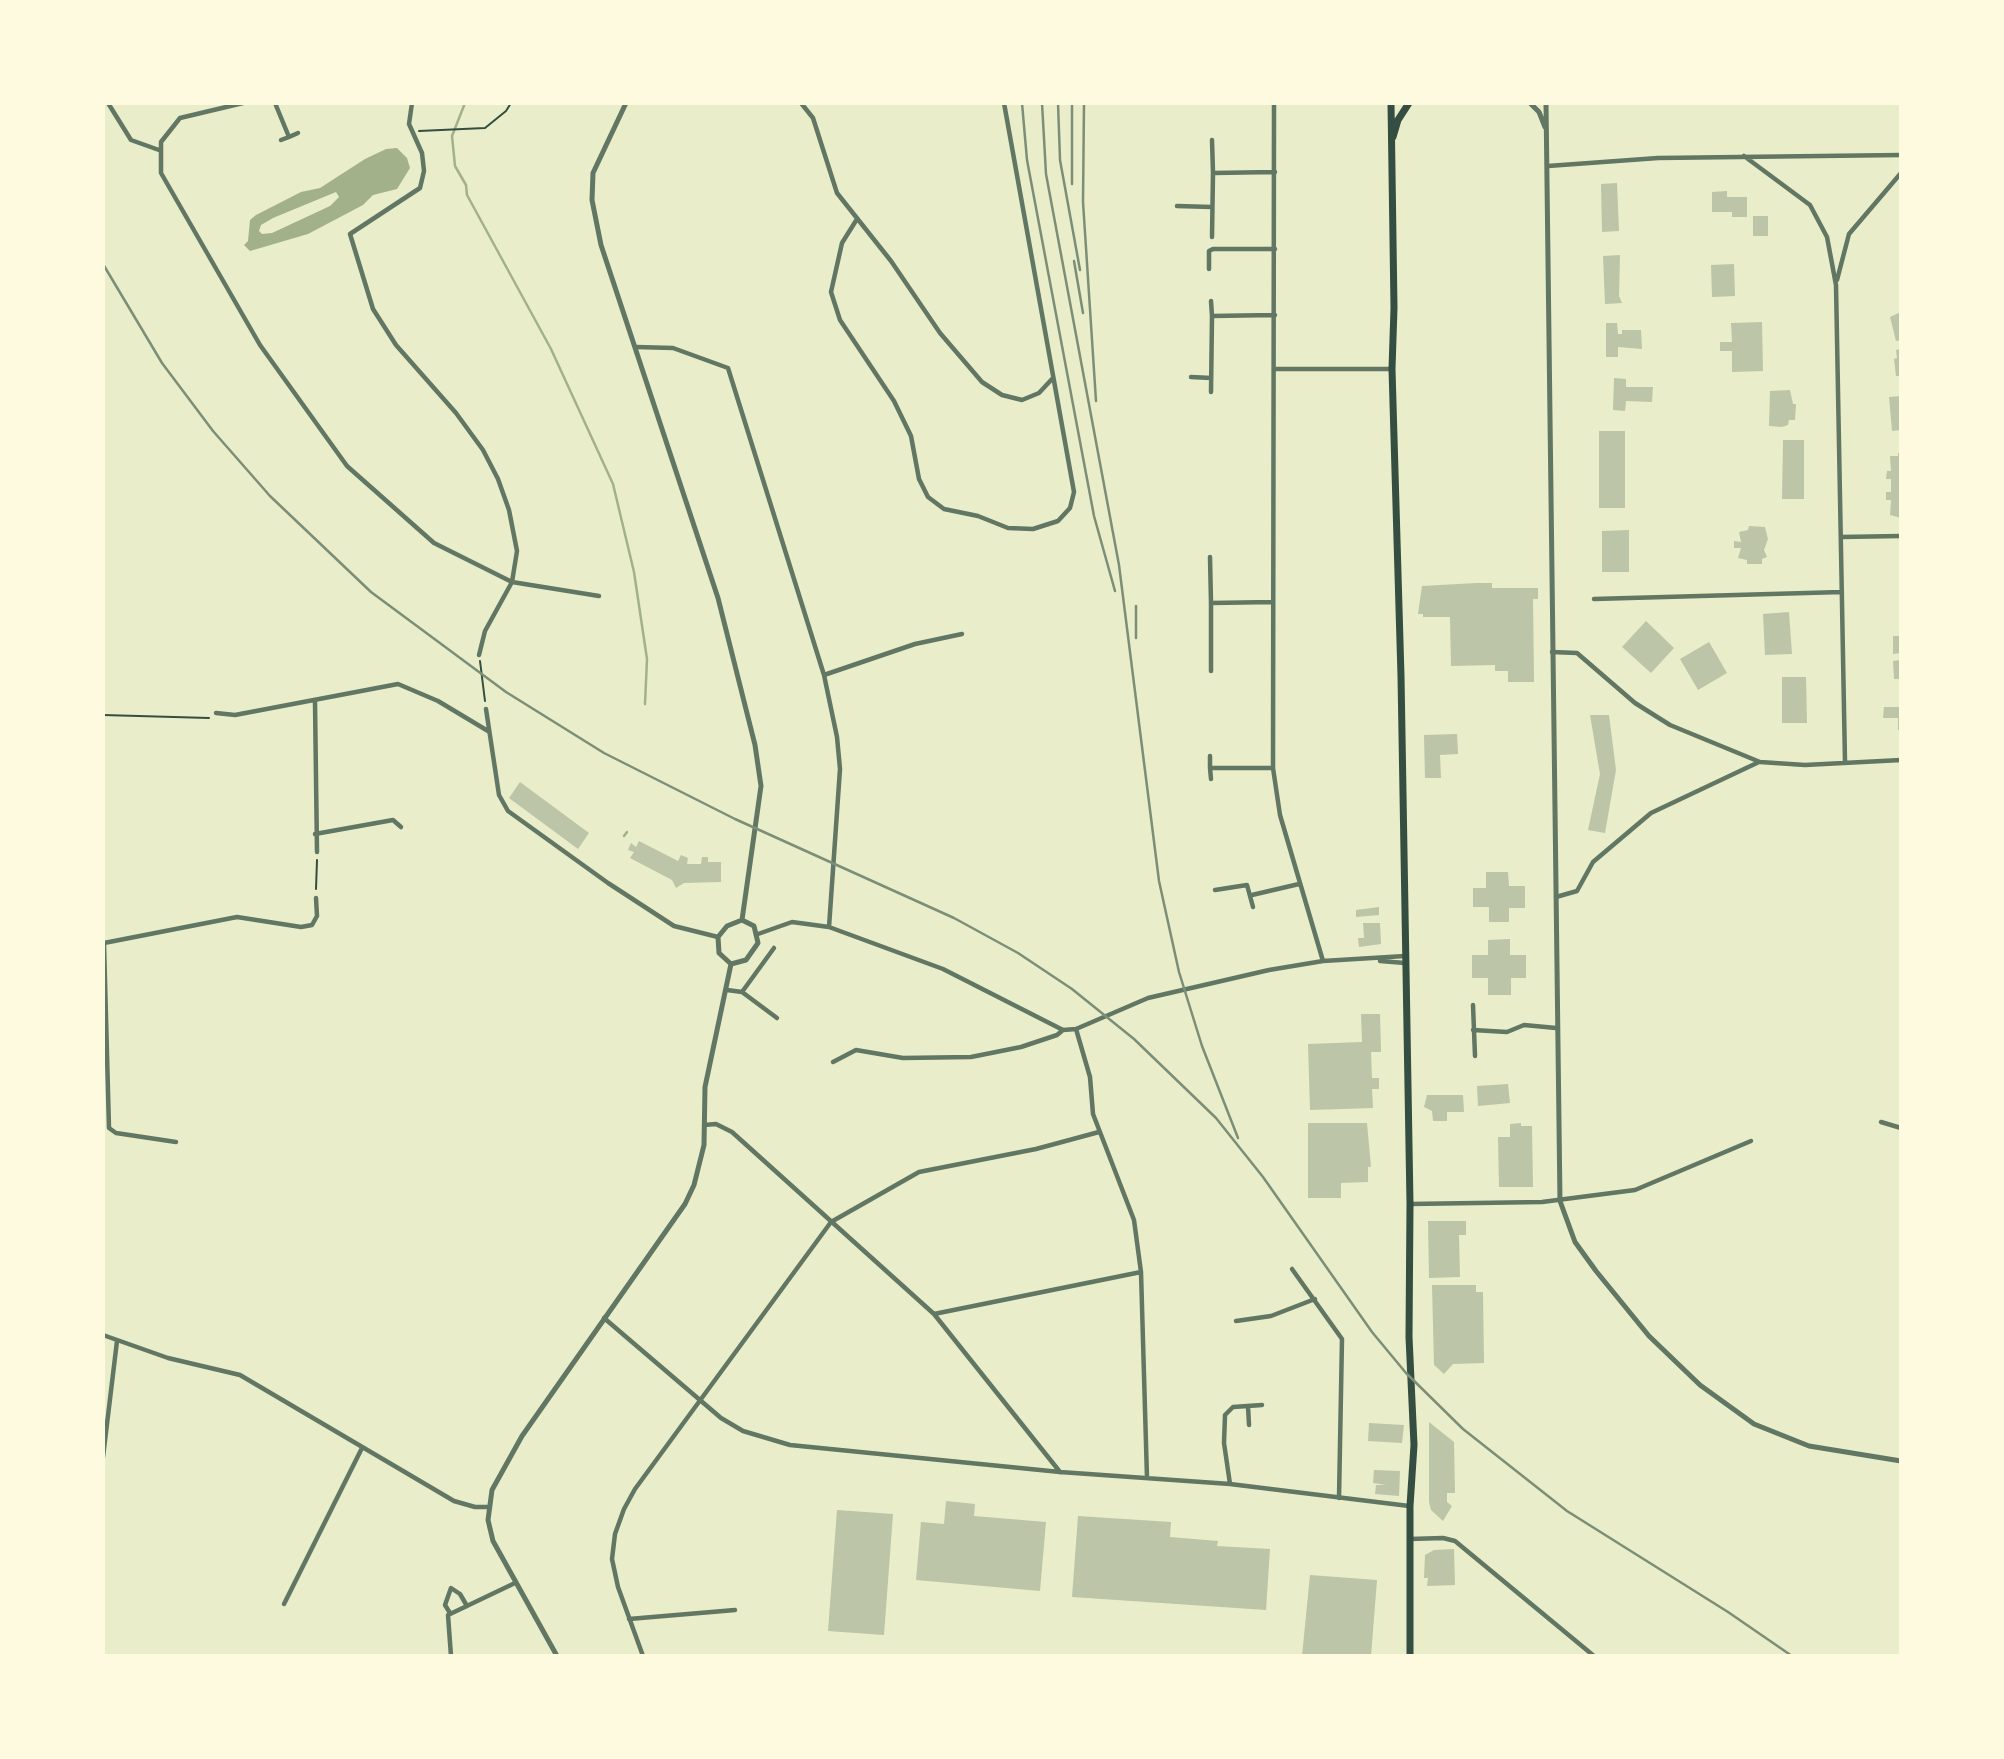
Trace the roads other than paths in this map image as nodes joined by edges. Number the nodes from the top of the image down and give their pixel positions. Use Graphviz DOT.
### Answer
graph roads {
  1 [pos="108,103"];
  2 [pos="243,103"];
  3 [pos="275,103"];
  4 [pos="412,103"];
  5 [pos="626,103"];
  6 [pos="801,103"];
  7 [pos="1004,103"];
  8 [pos="1274,103"];
  9 [pos="1391,103"];
  10 [pos="1409,103"];
  11 [pos="1530,103"];
  12 [pos="1546,103"];
  13 [pos="298,133"];
  14 [pos="289,137"];
  15 [pos="1547,137"];
  16 [pos="1212,140"];
  17 [pos="281,141"];
  18 [pos="1391,148"];
  19 [pos="159,150"];
  20 [pos="1901,155"];
  21 [pos="1744,156"];
  22 [pos="1548,166"];
  23 [pos="1275,172"];
  24 [pos="1213,173"];
  25 [pos="1901,173"];
  26 [pos="1177,206"];
  27 [pos="1212,207"];
  28 [pos="857,219"];
  29 [pos="1212,237"];
  30 [pos="1275,249"];
  31 [pos="1209,270"];
  32 [pos="1836,285"];
  33 [pos="1212,301"];
  34 [pos="1275,315"];
  35 [pos="1212,316"];
  36 [pos="636,347"];
  37 [pos="1275,369"];
  38 [pos="1392,369"];
  39 [pos="1191,377"];
  40 [pos="1211,378"];
  41 [pos="1052,379"];
  42 [pos="1211,393"];
  43 [pos="1901,536"];
  44 [pos="1841,537"];
  45 [pos="1210,557"];
  46 [pos="512,582"];
  47 [pos="1842,592"];
  48 [pos="599,596"];
  49 [pos="1594,599"];
  50 [pos="1273,602"];
  51 [pos="1211,603"];
  52 [pos="962,634"];
  53 [pos="1552,652"];
  54 [pos="479,655"];
  55 [pos="1210,671"];
  56 [pos="824,674"];
  57 [pos="315,702"];
  58 [pos="486,709"];
  59 [pos="216,713"];
  60 [pos="489,732"];
  61 [pos="1210,756"];
  62 [pos="1901,760"];
  63 [pos="1760,762"];
  64 [pos="1845,762"];
  65 [pos="1210,768"];
  66 [pos="1273,768"];
  67 [pos="1211,779"];
  68 [pos="401,827"];
  69 [pos="315,834"];
  70 [pos="317,852"];
  71 [pos="1299,884"];
  72 [pos="1215,890"];
  73 [pos="1252,895"];
  74 [pos="1555,897"];
  75 [pos="316,898"];
  76 [pos="1253,908"];
  77 [pos="742,920"];
  78 [pos="829,927"];
  79 [pos="758,934"];
  80 [pos="718,937"];
  81 [pos="104,943"];
  82 [pos="774,948"];
  83 [pos="1405,960"];
  84 [pos="1323,961"];
  85 [pos="731,964"];
  86 [pos="727,990"];
  87 [pos="742,992"];
  88 [pos="1473,1005"];
  89 [pos="777,1017"];
  90 [pos="1556,1028"];
  91 [pos="1076,1029"];
  92 [pos="1063,1030"];
  93 [pos="1473,1030"];
  94 [pos="1475,1056"];
  95 [pos="834,1062"];
  96 [pos="1881,1122"];
  97 [pos="704,1125"];
  98 [pos="1898,1126"];
  99 [pos="1099,1132"];
  100 [pos="176,1142"];
  101 [pos="1751,1142"];
  102 [pos="1560,1201"];
  103 [pos="1410,1204"];
  104 [pos="831,1222"];
  105 [pos="1292,1269"];
  106 [pos="1141,1272"];
  107 [pos="1315,1299"];
  108 [pos="934,1314"];
  109 [pos="604,1318"];
  110 [pos="1236,1321"];
  111 [pos="103,1335"];
  112 [pos="117,1340"];
  113 [pos="701,1401"];
  114 [pos="1262,1405"];
  115 [pos="1248,1406"];
  116 [pos="106,1407"];
  117 [pos="1249,1425"];
  118 [pos="362,1448"];
  119 [pos="103,1457"];
  120 [pos="1901,1461"];
  121 [pos="1060,1472"];
  122 [pos="1147,1478"];
  123 [pos="1230,1484"];
  124 [pos="1339,1498"];
  125 [pos="1410,1506"];
  126 [pos="488,1507"];
  127 [pos="1410,1539"];
  128 [pos="515,1583"];
  129 [pos="284,1604"];
  130 [pos="467,1606"];
  131 [pos="735,1610"];
  132 [pos="451,1613"];
  133 [pos="629,1619"];
  134 [pos="1409,1640"];
  135 [pos="451,1656"];
  136 [pos="557,1656"];
  137 [pos="643,1656"];
  138 [pos="1404,1656"];
  139 [pos="1410,1656"];
  140 [pos="1594,1656"];
  1 -- 19 [label="street"];
  2 -- 19 [label="street"];
  3 -- 14 [label="street"];
  4 -- 46 [label="street"];
  5 -- 36 [label="street"];
  6 -- 28 [label="street"];
  7 -- 41 [label="street"];
  8 -- 23 [label="street"];
  9 -- 18 [label="highway"];
  10 -- 18 [label="highway"];
  11 -- 15 [label="street"];
  12 -- 15 [label="street"];
  13 -- 14 [label="street"];
  14 -- 17 [label="street"];
  15 -- 22 [label="street"];
  16 -- 24 [label="street"];
  18 -- 38 [label="highway"];
  19 -- 46 [label="street"];
  20 -- 21 [label="street"];
  21 -- 22 [label="street"];
  21 -- 32 [label="street"];
  22 -- 53 [label="street"];
  23 -- 24 [label="street"];
  23 -- 30 [label="street"];
  24 -- 27 [label="street"];
  25 -- 32 [label="street"];
  26 -- 27 [label="street"];
  27 -- 29 [label="street"];
  28 -- 41 [label="street"];
  28 -- 41 [label="street"];
  30 -- 31 [label="street"];
  30 -- 34 [label="street"];
  32 -- 44 [label="street"];
  33 -- 35 [label="street"];
  34 -- 35 [label="street"];
  34 -- 37 [label="street"];
  35 -- 40 [label="street"];
  36 -- 56 [label="street"];
  36 -- 77 [label="street"];
  37 -- 38 [label="street"];
  37 -- 50 [label="street"];
  38 -- 83 [label="highway"];
  39 -- 40 [label="street"];
  40 -- 42 [label="street"];
  43 -- 44 [label="street"];
  44 -- 47 [label="street"];
  45 -- 51 [label="street"];
  46 -- 48 [label="street"];
  46 -- 54 [label="street"];
  47 -- 49 [label="street"];
  47 -- 64 [label="street"];
  50 -- 51 [label="street"];
  50 -- 66 [label="street"];
  51 -- 55 [label="street"];
  52 -- 56 [label="street"];
  53 -- 63 [label="street"];
  53 -- 74 [label="street"];
  56 -- 78 [label="street"];
  57 -- 59 [label="street"];
  57 -- 60 [label="street"];
  57 -- 69 [label="street"];
  58 -- 60 [label="street"];
  60 -- 80 [label="street"];
  61 -- 65 [label="street"];
  62 -- 64 [label="street"];
  63 -- 64 [label="street"];
  63 -- 74 [label="street"];
  65 -- 66 [label="street"];
  65 -- 67 [label="street"];
  66 -- 71 [label="street"];
  68 -- 69 [label="street"];
  69 -- 70 [label="street"];
  71 -- 73 [label="street"];
  71 -- 84 [label="street"];
  72 -- 73 [label="street"];
  73 -- 76 [label="street"];
  74 -- 90 [label="street"];
  75 -- 81 [label="street"];
  77 -- 79 [label="street"];
  77 -- 80 [label="street"];
  78 -- 79 [label="street"];
  78 -- 92 [label="street"];
  79 -- 85 [label="street"];
  80 -- 85 [label="street"];
  81 -- 100 [label="street"];
  82 -- 87 [label="street"];
  83 -- 84 [label="street"];
  83 -- 103 [label="highway"];
  84 -- 91 [label="street"];
  85 -- 86 [label="street"];
  86 -- 87 [label="street"];
  86 -- 97 [label="street"];
  87 -- 89 [label="street"];
  88 -- 93 [label="street"];
  90 -- 93 [label="street"];
  90 -- 102 [label="street"];
  91 -- 92 [label="street"];
  91 -- 99 [label="street"];
  92 -- 95 [label="street"];
  93 -- 94 [label="street"];
  96 -- 98 [label="street"];
  97 -- 104 [label="street"];
  97 -- 109 [label="street"];
  99 -- 104 [label="street"];
  99 -- 106 [label="street"];
  101 -- 102 [label="street"];
  102 -- 103 [label="street"];
  102 -- 120 [label="street"];
  103 -- 125 [label="highway"];
  104 -- 108 [label="street"];
  104 -- 113 [label="street"];
  105 -- 107 [label="street"];
  106 -- 108 [label="street"];
  106 -- 122 [label="street"];
  107 -- 110 [label="street"];
  107 -- 124 [label="street"];
  108 -- 121 [label="street"];
  109 -- 113 [label="street"];
  109 -- 126 [label="street"];
  111 -- 112 [label="street"];
  112 -- 116 [label="street"];
  112 -- 118 [label="street"];
  113 -- 121 [label="street"];
  113 -- 133 [label="street"];
  114 -- 115 [label="street"];
  115 -- 117 [label="street"];
  115 -- 123 [label="street"];
  116 -- 119 [label="street"];
  118 -- 126 [label="street"];
  118 -- 129 [label="street"];
  121 -- 122 [label="street"];
  122 -- 123 [label="street"];
  123 -- 124 [label="street"];
  124 -- 125 [label="street"];
  125 -- 127 [label="highway"];
  126 -- 128 [label="street"];
  127 -- 134 [label="highway"];
  127 -- 140 [label="street"];
  128 -- 130 [label="street"];
  128 -- 136 [label="street"];
  130 -- 132 [label="street"];
  130 -- 132 [label="street"];
  131 -- 133 [label="street"];
  132 -- 135 [label="street"];
  133 -- 137 [label="street"];
  134 -- 138 [label="highway"];
  134 -- 139 [label="highway"];
}
